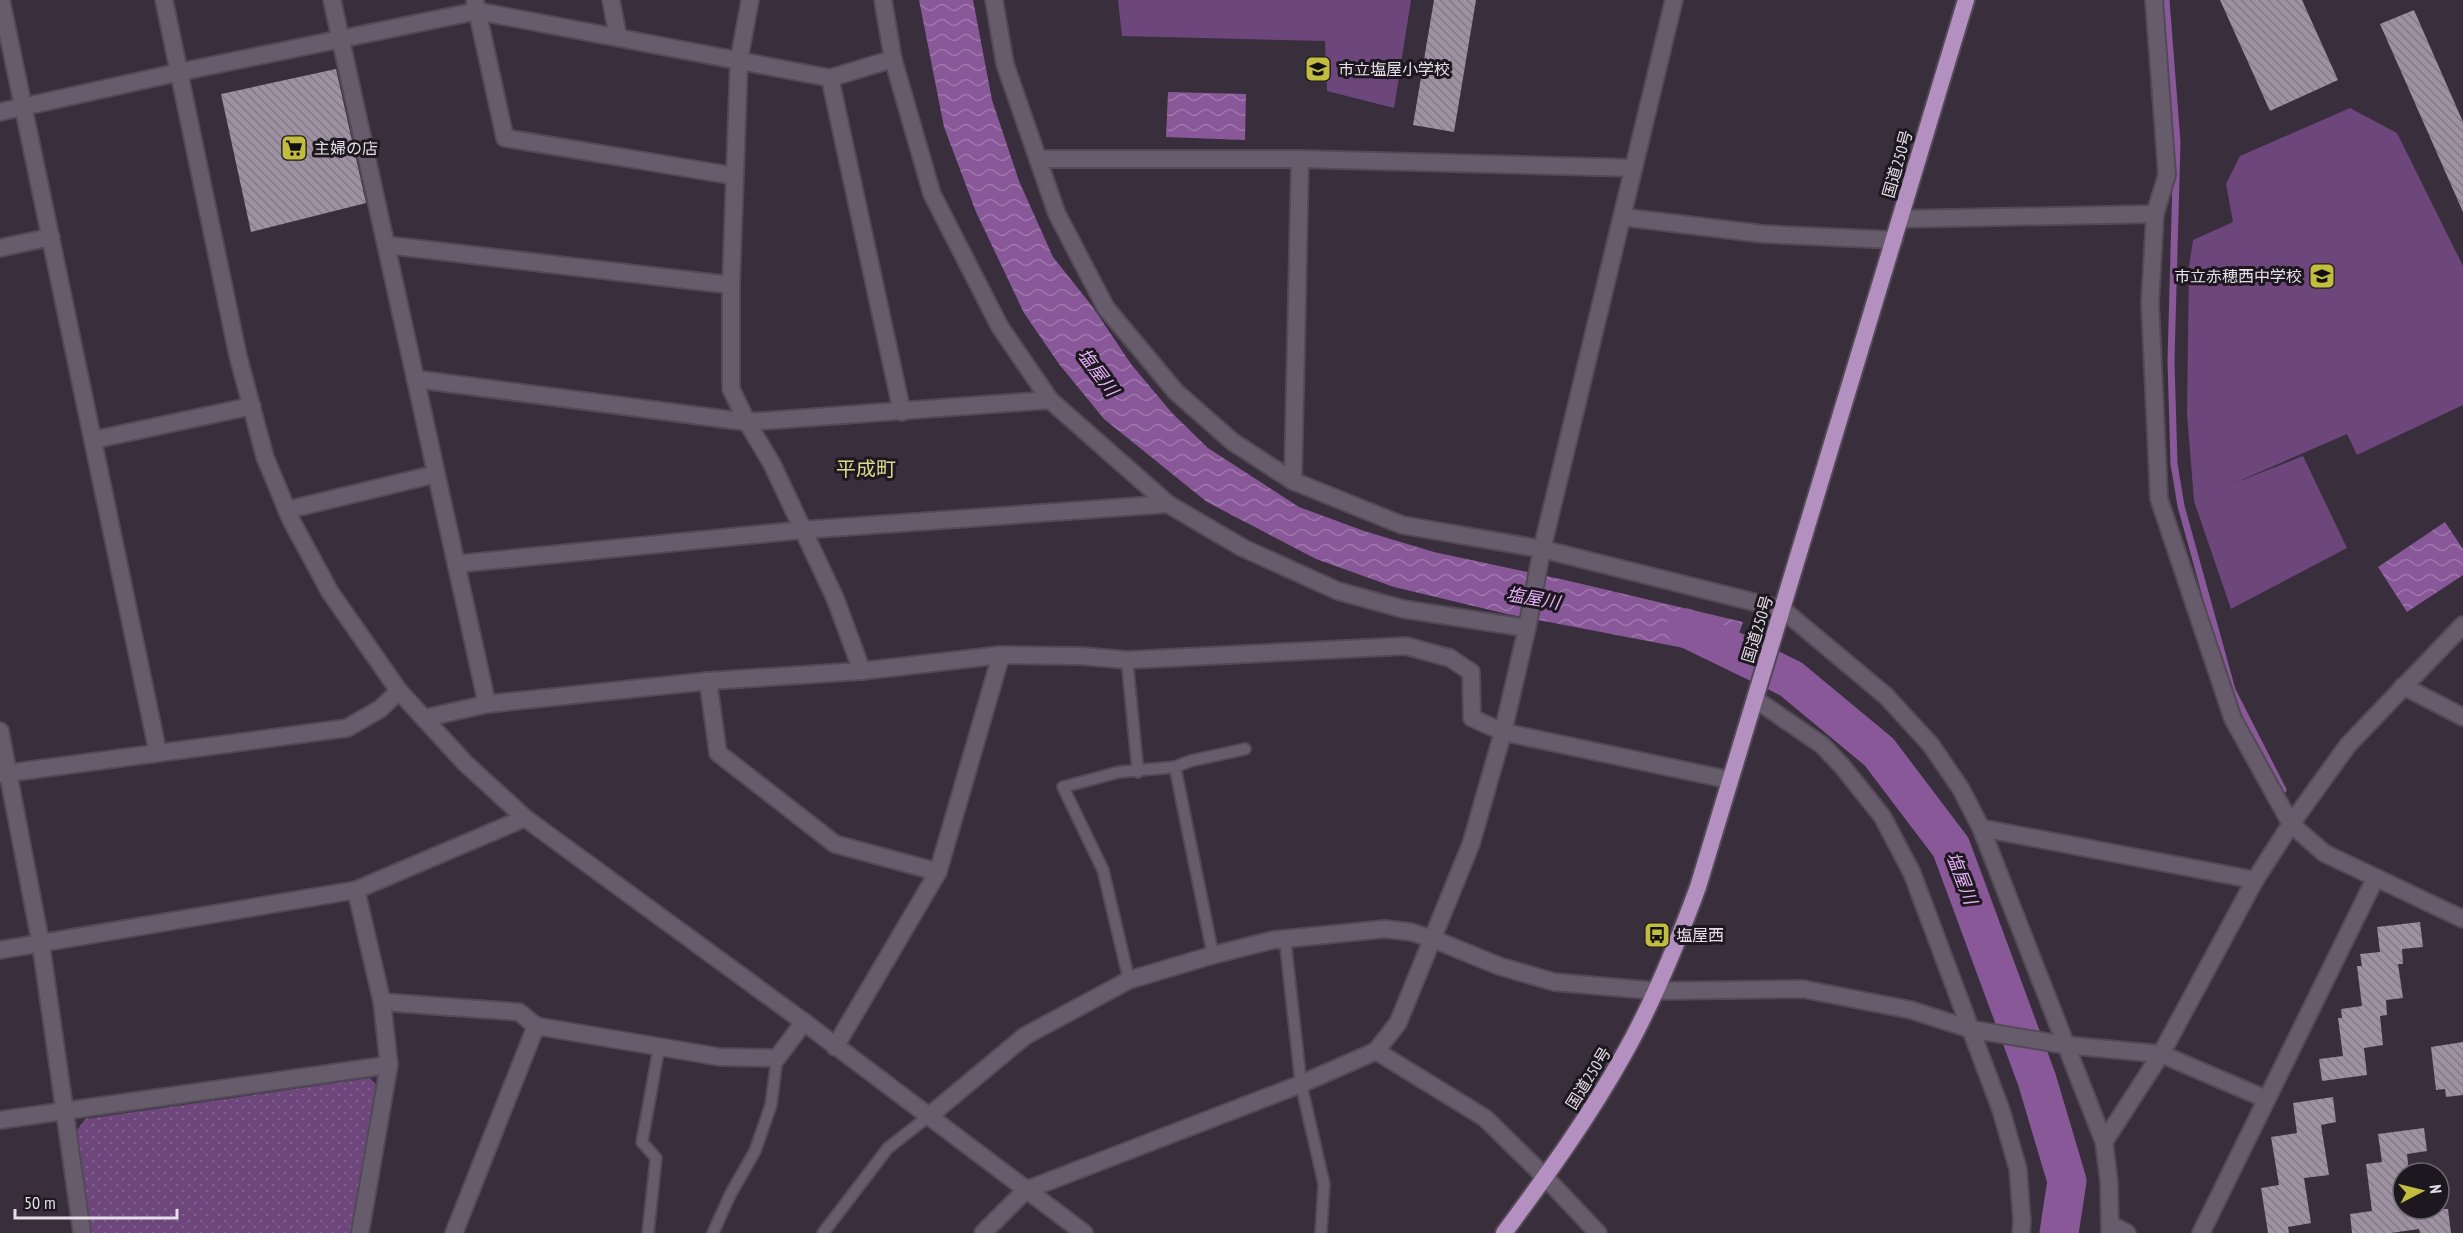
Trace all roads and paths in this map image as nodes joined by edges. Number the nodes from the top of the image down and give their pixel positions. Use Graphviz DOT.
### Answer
graph roads {
  1 [pos="1,0"];
  2 [pos="164,0"];
  3 [pos="332,0"];
  4 [pos="610,0"];
  5 [pos="750,0"];
  6 [pos="883,0"];
  7 [pos="994,0"];
  8 [pos="1674,0"];
  9 [pos="1966,0"];
  10 [pos="2154,0"];
  11 [pos="476,5"];
  12 [pos="618,38"];
  13 [pos="341,39"];
  14 [pos="893,59"];
  15 [pos="739,60"];
  16 [pos="180,72"];
  17 [pos="830,78"];
  18 [pos="24,107"];
  19 [pos="0,112"];
  20 [pos="1038,159"];
  21 [pos="1300,159"];
  22 [pos="1634,168"];
  23 [pos="735,176"];
  24 [pos="2155,214"];
  25 [pos="1622,217"];
  26 [pos="1900,219"];
  27 [pos="51,237"];
  28 [pos="1894,240"];
  29 [pos="386,245"];
  30 [pos="0,248"];
  31 [pos="731,285"];
  32 [pos="415,379"];
  33 [pos="1050,400"];
  34 [pos="252,406"];
  35 [pos="902,412"];
  36 [pos="747,422"];
  37 [pos="93,440"];
  38 [pos="436,474"];
  39 [pos="1293,482"];
  40 [pos="1168,504"];
  41 [pos="287,510"];
  42 [pos="802,530"];
  43 [pos="1542,549"];
  44 [pos="456,564"];
  45 [pos="1782,609"];
  46 [pos="2463,625"];
  47 [pos="1527,628"];
  48 [pos="1001,655"];
  49 [pos="1127,660"];
  50 [pos="862,670"];
  51 [pos="708,681"];
  52 [pos="2403,686"];
  53 [pos="399,691"];
  54 [pos="1755,699"];
  55 [pos="487,704"];
  56 [pos="2463,717"];
  57 [pos="425,718"];
  58 [pos="0,731"];
  59 [pos="1503,732"];
  60 [pos="1245,749"];
  61 [pos="158,753"];
  62 [pos="1175,767"];
  63 [pos="1137,772"];
  64 [pos="4,774"];
  65 [pos="1730,780"];
  66 [pos="525,818"];
  67 [pos="2291,824"];
  68 [pos="1981,828"];
  69 [pos="938,872"];
  70 [pos="2375,879"];
  71 [pos="2255,880"];
  72 [pos="356,890"];
  73 [pos="2463,919"];
  74 [pos="1285,939"];
  75 [pos="1433,939"];
  76 [pos="41,945"];
  77 [pos="0,950"];
  78 [pos="1213,955"];
  79 [pos="1129,980"];
  80 [pos="1657,991"];
  81 [pos="382,1002"];
  82 [pos="804,1022"];
  83 [pos="536,1026"];
  84 [pos="1970,1029"];
  85 [pos="2065,1045"];
  86 [pos="659,1047"];
  87 [pos="835,1047"];
  88 [pos="1376,1051"];
  89 [pos="2161,1054"];
  90 [pos="777,1058"];
  91 [pos="389,1065"];
  92 [pos="1301,1084"];
  93 [pos="2266,1099"];
  94 [pos="65,1111"];
  95 [pos="929,1116"];
  96 [pos="0,1120"];
  97 [pos="2104,1142"];
  98 [pos="1545,1177"];
  99 [pos="1026,1190"];
  100 [pos="2110,1229"];
  101 [pos="82,1233"];
  102 [pos="360,1233"];
  103 [pos="454,1233"];
  104 [pos="648,1233"];
  105 [pos="713,1233"];
  106 [pos="823,1233"];
  107 [pos="983,1233"];
  108 [pos="1084,1233"];
  109 [pos="1321,1233"];
  110 [pos="1504,1233"];
  111 [pos="1598,1233"];
  112 [pos="2021,1233"];
  113 [pos="2127,1233"];
  114 [pos="2201,1233"];
  1 -- 18 [label="street"];
  2 -- 16 [label="street"];
  3 -- 13 [label="street"];
  4 -- 12 [label="street"];
  5 -- 15 [label="street"];
  6 -- 14 [label="street"];
  7 -- 20 [label="street"];
  8 -- 22 [label="street"];
  9 -- 26 [label="highway, 国道250号"];
  10 -- 24 [label="street"];
  11 -- 12 [label="street"];
  11 -- 13 [label="street"];
  11 -- 23 [label="street"];
  12 -- 15 [label="street"];
  13 -- 16 [label="street"];
  13 -- 29 [label="street"];
  14 -- 17 [label="street"];
  14 -- 33 [label="street"];
  15 -- 17 [label="street"];
  15 -- 23 [label="street"];
  16 -- 18 [label="street"];
  16 -- 34 [label="street"];
  17 -- 35 [label="street"];
  18 -- 19 [label="street"];
  18 -- 27 [label="street"];
  20 -- 21 [label="street"];
  20 -- 39 [label="street"];
  21 -- 22 [label="street"];
  21 -- 39 [label="street"];
  22 -- 25 [label="street"];
  23 -- 31 [label="street"];
  24 -- 26 [label="street"];
  24 -- 67 [label="street"];
  25 -- 28 [label="street"];
  25 -- 43 [label="street"];
  26 -- 28 [label="highway, 国道250号"];
  27 -- 30 [label="street"];
  27 -- 37 [label="street"];
  28 -- 45 [label="highway, 国道250号"];
  29 -- 31 [label="street"];
  29 -- 32 [label="street"];
  31 -- 36 [label="street"];
  32 -- 36 [label="street"];
  32 -- 38 [label="street"];
  33 -- 35 [label="street"];
  33 -- 40 [label="street"];
  34 -- 37 [label="street"];
  34 -- 41 [label="street"];
  35 -- 36 [label="street"];
  36 -- 42 [label="street"];
  37 -- 61 [label="street"];
  38 -- 41 [label="street"];
  38 -- 44 [label="street"];
  39 -- 43 [label="street"];
  40 -- 42 [label="street"];
  40 -- 47 [label="street"];
  41 -- 53 [label="street"];
  42 -- 44 [label="street"];
  42 -- 50 [label="street"];
  43 -- 45 [label="street"];
  43 -- 47 [label="street"];
  44 -- 55 [label="street"];
  45 -- 54 [label="highway, 国道250号"];
  45 -- 68 [label="street"];
  46 -- 52 [label="street"];
  47 -- 59 [label="street"];
  48 -- 49 [label="street"];
  48 -- 50 [label="street"];
  48 -- 69 [label="street"];
  49 -- 59 [label="street"];
  49 -- 63 [label="lane"];
  50 -- 51 [label="street"];
  51 -- 55 [label="street"];
  51 -- 69 [label="street"];
  52 -- 56 [label="street"];
  52 -- 67 [label="street"];
  53 -- 57 [label="street"];
  53 -- 61 [label="street"];
  54 -- 65 [label="highway, 国道250号"];
  54 -- 84 [label="street"];
  55 -- 57 [label="street"];
  57 -- 66 [label="street"];
  58 -- 64 [label="street"];
  59 -- 65 [label="street"];
  59 -- 75 [label="street"];
  60 -- 62 [label="lane"];
  61 -- 64 [label="street"];
  62 -- 63 [label="lane"];
  62 -- 78 [label="lane"];
  63 -- 79 [label="lane"];
  64 -- 76 [label="street"];
  65 -- 80 [label="highway, 国道250号"];
  66 -- 72 [label="street"];
  66 -- 82 [label="street"];
  67 -- 70 [label="street"];
  67 -- 71 [label="street"];
  68 -- 71 [label="street"];
  68 -- 85 [label="street"];
  69 -- 87 [label="street"];
  70 -- 73 [label="street"];
  70 -- 93 [label="street"];
  71 -- 89 [label="street"];
  72 -- 76 [label="street"];
  72 -- 81 [label="street"];
  74 -- 75 [label="street"];
  74 -- 78 [label="street"];
  74 -- 92 [label="lane"];
  75 -- 80 [label="street"];
  75 -- 88 [label="street"];
  76 -- 77 [label="street"];
  76 -- 94 [label="street"];
  78 -- 79 [label="street"];
  79 -- 95 [label="street"];
  80 -- 84 [label="street"];
  80 -- 98 [label="highway, 国道250号"];
  81 -- 83 [label="street"];
  81 -- 91 [label="street"];
  82 -- 87 [label="street"];
  82 -- 90 [label="street"];
  83 -- 86 [label="street"];
  83 -- 103 [label="street"];
  84 -- 85 [label="street"];
  84 -- 112 [label="street"];
  85 -- 89 [label="street"];
  85 -- 97 [label="street"];
  86 -- 90 [label="street"];
  86 -- 104 [label="lane"];
  87 -- 95 [label="street"];
  88 -- 92 [label="street"];
  88 -- 98 [label="street"];
  89 -- 93 [label="street"];
  89 -- 97 [label="street"];
  90 -- 105 [label="lane"];
  91 -- 94 [label="street"];
  91 -- 102 [label="street"];
  92 -- 99 [label="street"];
  92 -- 109 [label="lane"];
  93 -- 114 [label="street"];
  94 -- 96 [label="street"];
  94 -- 101 [label="street"];
  95 -- 99 [label="street"];
  95 -- 106 [label="lane"];
  97 -- 100 [label="street"];
  98 -- 110 [label="highway, 国道250号"];
  98 -- 111 [label="street"];
  99 -- 107 [label="street"];
  99 -- 108 [label="street"];
  100 -- 113 [label="street"];
}
